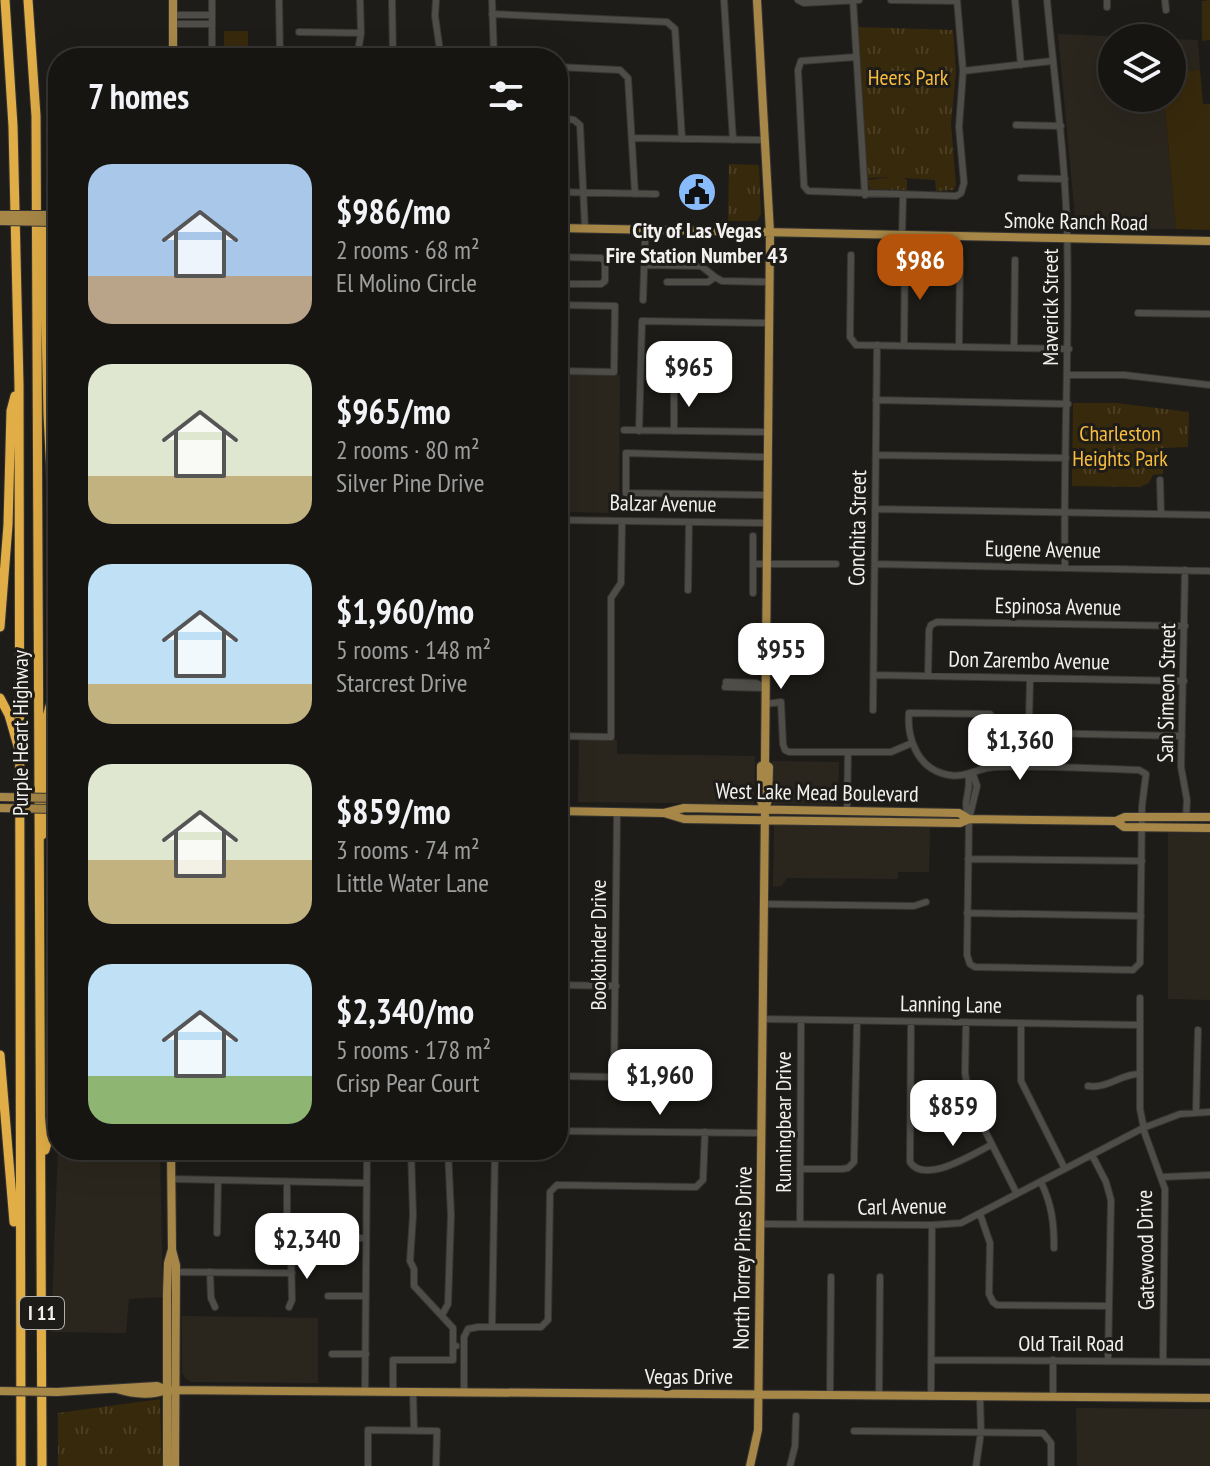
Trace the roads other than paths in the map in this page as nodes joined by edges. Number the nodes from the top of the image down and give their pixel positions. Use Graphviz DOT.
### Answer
graph roads {
  1 [pos="5,0"];
  2 [pos="28,0"];
  3 [pos="173,0"];
  4 [pos="212,0"];
  5 [pos="279,0"];
  6 [pos="360,0"];
  7 [pos="392,0"];
  8 [pos="436,0"];
  9 [pos="492,0"];
  10 [pos="724,0"];
  11 [pos="757,0"];
  12 [pos="798,0"];
  13 [pos="853,0"];
  14 [pos="859,0"];
  15 [pos="891,0"];
  16 [pos="1015,0"];
  17 [pos="1047,0"];
  18 [pos="1165,0"];
  19 [pos="957,1"];
  20 [pos="1166,10"];
  21 [pos="492,14"];
  22 [pos="212,15"];
  23 [pos="173,20"];
  24 [pos="212,24"];
  25 [pos="299,32"];
  26 [pos="361,33"];
  27 [pos="173,48"];
  28 [pos="212,48"];
  29 [pos="280,48"];
  30 [pos="359,48"];
  31 [pos="393,48"];
  32 [pos="440,48"];
  33 [pos="494,48"];
  34 [pos="856,57"];
  35 [pos="1052,61"];
  36 [pos="1021,65"];
  37 [pos="568,67"];
  38 [pos="963,71"];
  39 [pos="568,120"];
  40 [pos="1016,125"];
  41 [pos="1061,126"];
  42 [pos="632,138"];
  43 [pos="682,139"];
  44 [pos="733,140"];
  45 [pos="765,140"];
  46 [pos="1021,178"];
  47 [pos="1065,179"];
  48 [pos="568,192"];
  49 [pos="584,193"];
  50 [pos="635,194"];
  51 [pos="656,194"];
  52 [pos="865,195"];
  53 [pos="903,196"];
  54 [pos="36,199"];
  55 [pos="0,215"];
  56 [pos="48,218"];
  57 [pos="48,219"];
  58 [pos="0,221"];
  59 [pos="568,228"];
  60 [pos="585,229"];
  61 [pos="770,233"];
  62 [pos="902,236"];
  63 [pos="1067,239"];
  64 [pos="1210,241"];
  65 [pos="645,242"];
  66 [pos="851,255"];
  67 [pos="568,257"];
  68 [pos="905,257"];
  69 [pos="960,259"];
  70 [pos="1015,260"];
  71 [pos="646,265"];
  72 [pos="715,277"];
  73 [pos="667,282"];
  74 [pos="770,282"];
  75 [pos="568,284"];
  76 [pos="643,300"];
  77 [pos="568,305"];
  78 [pos="1138,313"];
  79 [pos="1210,314"];
  80 [pos="770,323"];
  81 [pos="877,345"];
  82 [pos="904,346"];
  83 [pos="959,347"];
  84 [pos="1014,348"];
  85 [pos="1069,349"];
  86 [pos="568,371"];
  87 [pos="1068,375"];
  88 [pos="19,385"];
  89 [pos="1210,385"];
  90 [pos="674,387"];
  91 [pos="876,400"];
  92 [pos="1068,404"];
  93 [pos="48,414"];
  94 [pos="624,430"];
  95 [pos="639,431"];
  96 [pos="674,431"];
  97 [pos="769,432"];
  98 [pos="876,455"];
  99 [pos="768,457"];
  100 [pos="1066,458"];
  101 [pos="1160,480"];
  102 [pos="768,495"];
  103 [pos="875,509"];
  104 [pos="1064,513"];
  105 [pos="1161,514"];
  106 [pos="1210,515"];
  107 [pos="568,520"];
  108 [pos="622,521"];
  109 [pos="689,522"];
  110 [pos="767,523"];
  111 [pos="753,536"];
  112 [pos="767,563"];
  113 [pos="753,564"];
  114 [pos="836,564"];
  115 [pos="875,564"];
  116 [pos="1065,567"];
  117 [pos="1185,570"];
  118 [pos="1210,571"];
  119 [pos="688,590"];
  120 [pos="753,593"];
  121 [pos="1185,626"];
  122 [pos="0,627"];
  123 [pos="874,675"];
  124 [pos="928,676"];
  125 [pos="1030,679"];
  126 [pos="1184,681"];
  127 [pos="726,685"];
  128 [pos="766,688"];
  129 [pos="0,698"];
  130 [pos="766,704"];
  131 [pos="873,710"];
  132 [pos="48,713"];
  133 [pos="568,736"];
  134 [pos="1182,736"];
  135 [pos="912,743"];
  136 [pos="848,753"];
  137 [pos="21,754"];
  138 [pos="990,767"];
  139 [pos="970,775"];
  140 [pos="0,797"];
  141 [pos="48,798"];
  142 [pos="0,808"];
  143 [pos="48,809"];
  144 [pos="765,809"];
  145 [pos="847,810"];
  146 [pos="568,811"];
  147 [pos="895,811"];
  148 [pos="617,813"];
  149 [pos="664,813"];
  150 [pos="1142,817"];
  151 [pos="1186,817"];
  152 [pos="1210,817"];
  153 [pos="969,819"];
  154 [pos="765,820"];
  155 [pos="1116,821"];
  156 [pos="895,822"];
  157 [pos="1142,827"];
  158 [pos="1209,827"];
  159 [pos="1161,828"];
  160 [pos="39,846"];
  161 [pos="968,859"];
  162 [pos="1142,861"];
  163 [pos="926,902"];
  164 [pos="763,904"];
  165 [pos="967,913"];
  166 [pos="1141,916"];
  167 [pos="568,985"];
  168 [pos="616,986"];
  169 [pos="1140,998"];
  170 [pos="762,1019"];
  171 [pos="801,1020"];
  172 [pos="857,1021"];
  173 [pos="911,1022"];
  174 [pos="966,1022"];
  175 [pos="1021,1023"];
  176 [pos="1139,1025"];
  177 [pos="1198,1030"];
  178 [pos="0,1055"];
  179 [pos="1139,1074"];
  180 [pos="568,1076"];
  181 [pos="1088,1086"];
  182 [pos="1196,1112"];
  183 [pos="1210,1112"];
  184 [pos="1143,1128"];
  185 [pos="568,1131"];
  186 [pos="705,1132"];
  187 [pos="761,1133"];
  188 [pos="48,1140"];
  189 [pos="991,1145"];
  190 [pos="1092,1155"];
  191 [pos="171,1160"];
  192 [pos="367,1160"];
  193 [pos="411,1160"];
  194 [pos="449,1160"];
  195 [pos="495,1160"];
  196 [pos="42,1161"];
  197 [pos="800,1169"];
  198 [pos="1065,1169"];
  199 [pos="1210,1175"];
  200 [pos="1162,1177"];
  201 [pos="172,1179"];
  202 [pos="218,1181"];
  203 [pos="287,1182"];
  204 [pos="1041,1182"];
  205 [pos="366,1183"];
  206 [pos="1017,1194"];
  207 [pos="980,1214"];
  208 [pos="760,1224"];
  209 [pos="800,1224"];
  210 [pos="932,1225"];
  211 [pos="217,1233"];
  212 [pos="287,1234"];
  213 [pos="332,1238"];
  214 [pos="366,1238"];
  215 [pos="1054,1248"];
  216 [pos="172,1249"];
  217 [pos="291,1254"];
  218 [pos="176,1272"];
  219 [pos="210,1272"];
  220 [pos="292,1273"];
  221 [pos="831,1277"];
  222 [pos="880,1277"];
  223 [pos="328,1296"];
  224 [pos="366,1296"];
  225 [pos="1109,1306"];
  226 [pos="215,1307"];
  227 [pos="289,1307"];
  228 [pos="442,1315"];
  229 [pos="492,1327"];
  230 [pos="21,1345"];
  231 [pos="464,1345"];
  232 [pos="453,1346"];
  233 [pos="332,1354"];
  234 [pos="366,1354"];
  235 [pos="931,1360"];
  236 [pos="1053,1360"];
  237 [pos="1108,1361"];
  238 [pos="1163,1361"];
  239 [pos="1210,1362"];
  240 [pos="171,1390"];
  241 [pos="0,1391"];
  242 [pos="365,1391"];
  243 [pos="393,1392"];
  244 [pos="413,1392"];
  245 [pos="464,1392"];
  246 [pos="758,1395"];
  247 [pos="830,1395"];
  248 [pos="879,1396"];
  249 [pos="931,1396"];
  250 [pos="980,1397"];
  251 [pos="1053,1397"];
  252 [pos="1210,1398"];
  253 [pos="796,1416"];
  254 [pos="414,1430"];
  255 [pos="854,1431"];
  256 [pos="981,1432"];
  257 [pos="21,1466"];
  258 [pos="42,1466"];
  259 [pos="167,1466"];
  260 [pos="175,1466"];
  261 [pos="368,1466"];
  262 [pos="436,1466"];
  263 [pos="750,1466"];
  264 [pos="790,1466"];
  265 [pos="976,1466"];
  266 [pos="1051,1466"];
  1 -- 88 [label="highway, Purple Heart Highway / I 11"];
  2 -- 54 [label="highway, Purple Heart Highway / I 11"];
  3 -- 23 [label="main road"];
  4 -- 22 [label="street"];
  5 -- 29 [label="street"];
  6 -- 26 [label="street"];
  7 -- 31 [label="street"];
  8 -- 32 [label="street"];
  9 -- 21 [label="street"];
  10 -- 44 [label="street"];
  11 -- 45 [label="main road, North Torrey Pines Drive"];
  12 -- 13 [label="street"];
  13 -- 14 [label="street"];
  13 -- 34 [label="street"];
  15 -- 19 [label="street"];
  16 -- 36 [label="street"];
  17 -- 35 [label="street, Maverick Street"];
  18 -- 20 [label="street"];
  19 -- 38 [label="street"];
  21 -- 33 [label="street"];
  21 -- 43 [label="street"];
  22 -- 23 [label="street"];
  22 -- 24 [label="street"];
  23 -- 24 [label="street"];
  23 -- 27 [label="main road"];
  24 -- 28 [label="street"];
  25 -- 26 [label="street"];
  26 -- 30 [label="street"];
  34 -- 52 [label="street"];
  34 -- 52 [label="street"];
  35 -- 36 [label="street"];
  35 -- 41 [label="street, Maverick Street"];
  36 -- 38 [label="street"];
  37 -- 42 [label="street"];
  38 -- 53 [label="street"];
  39 -- 49 [label="street"];
  40 -- 41 [label="street"];
  41 -- 47 [label="street, Maverick Street"];
  42 -- 43 [label="street"];
  42 -- 50 [label="street"];
  43 -- 44 [label="street"];
  44 -- 45 [label="street"];
  45 -- 61 [label="main road, North Torrey Pines Drive"];
  46 -- 47 [label="street"];
  47 -- 63 [label="street, Maverick Street"];
  48 -- 49 [label="street"];
  49 -- 50 [label="street"];
  49 -- 60 [label="street"];
  50 -- 51 [label="street"];
  52 -- 53 [label="street"];
  53 -- 62 [label="street"];
  54 -- 93 [label="highway"];
  54 -- 160 [label="highway, Purple Heart Highway / I 11"];
  55 -- 56 [label="main road, bridge"];
  57 -- 58 [label="main road, bridge"];
  59 -- 60 [label="main road, Smoke Ranch Road"];
  60 -- 61 [label="main road, Smoke Ranch Road"];
  61 -- 62 [label="main road, Smoke Ranch Road"];
  61 -- 74 [label="main road, North Torrey Pines Drive"];
  62 -- 63 [label="main road, Smoke Ranch Road"];
  63 -- 64 [label="main road, Smoke Ranch Road"];
  63 -- 85 [label="street, Maverick Street"];
  65 -- 71 [label="street"];
  66 -- 81 [label="street"];
  67 -- 75 [label="street"];
  68 -- 82 [label="street"];
  69 -- 83 [label="street"];
  70 -- 84 [label="street"];
  71 -- 72 [label="street"];
  71 -- 76 [label="street"];
  72 -- 73 [label="street"];
  72 -- 74 [label="street"];
  74 -- 80 [label="main road, North Torrey Pines Drive"];
  77 -- 86 [label="street"];
  78 -- 79 [label="street"];
  80 -- 95 [label="street"];
  80 -- 97 [label="main road, North Torrey Pines Drive"];
  81 -- 82 [label="street"];
  81 -- 91 [label="street, Conchita Street"];
  82 -- 83 [label="street"];
  83 -- 84 [label="street"];
  84 -- 85 [label="street"];
  85 -- 87 [label="street, Maverick Street"];
  87 -- 89 [label="street"];
  87 -- 92 [label="street, Maverick Street"];
  88 -- 122 [label="highway"];
  88 -- 137 [label="highway, Purple Heart Highway / I 11"];
  90 -- 96 [label="street"];
  91 -- 92 [label="street"];
  91 -- 98 [label="street, Conchita Street"];
  92 -- 100 [label="street, Maverick Street"];
  94 -- 95 [label="street"];
  95 -- 96 [label="street"];
  96 -- 97 [label="street"];
  97 -- 99 [label="main road, North Torrey Pines Drive"];
  98 -- 100 [label="street"];
  98 -- 103 [label="street, Conchita Street"];
  99 -- 102 [label="main road, North Torrey Pines Drive"];
  99 -- 102 [label="street"];
  100 -- 104 [label="street, Maverick Street"];
  101 -- 105 [label="street"];
  102 -- 110 [label="main road, North Torrey Pines Drive"];
  103 -- 104 [label="street"];
  103 -- 115 [label="street, Conchita Street"];
  104 -- 105 [label="street"];
  104 -- 116 [label="street, Maverick Street"];
  105 -- 106 [label="street"];
  107 -- 108 [label="street, Balzar Avenue"];
  108 -- 109 [label="street, Balzar Avenue"];
  108 -- 133 [label="street"];
  109 -- 110 [label="street, Balzar Avenue"];
  109 -- 119 [label="street"];
  110 -- 112 [label="main road, North Torrey Pines Drive"];
  111 -- 113 [label="street"];
  112 -- 113 [label="street"];
  112 -- 114 [label="street"];
  112 -- 128 [label="main road, North Torrey Pines Drive"];
  113 -- 120 [label="street"];
  115 -- 116 [label="street, Eugene Avenue"];
  115 -- 123 [label="street, Conchita Street"];
  116 -- 117 [label="street, Eugene Avenue"];
  117 -- 118 [label="street, Eugene Avenue"];
  117 -- 121 [label="street, San Simeon Street"];
  121 -- 124 [label="street, Espinosa Avenue"];
  121 -- 126 [label="street, San Simeon Street"];
  123 -- 124 [label="street, Don Zarembo Avenue"];
  123 -- 131 [label="street, Conchita Street"];
  124 -- 125 [label="street, Don Zarembo Avenue"];
  125 -- 126 [label="street, Don Zarembo Avenue"];
  125 -- 134 [label="street"];
  126 -- 134 [label="street, San Simeon Street"];
  127 -- 128 [label="street"];
  128 -- 130 [label="main road, North Torrey Pines Drive"];
  129 -- 137 [label="highway"];
  130 -- 136 [label="street"];
  130 -- 144 [label="main road, North Torrey Pines Drive"];
  132 -- 160 [label="highway"];
  134 -- 151 [label="street, San Simeon Street"];
  135 -- 136 [label="street"];
  135 -- 138 [label="street"];
  135 -- 139 [label="street"];
  136 -- 145 [label="street"];
  137 -- 230 [label="highway, Purple Heart Highway / I 11"];
  138 -- 139 [label="street"];
  138 -- 150 [label="street"];
  139 -- 153 [label="street"];
  140 -- 141 [label="main road, bridge"];
  142 -- 143 [label="main road, bridge"];
  144 -- 145 [label="main road, West Lake Mead Boulevard"];
  144 -- 149 [label="main road, West Lake Mead Boulevard"];
  144 -- 154 [label="main road, North Torrey Pines Drive"];
  145 -- 147 [label="main road, West Lake Mead Boulevard"];
  146 -- 148 [label="main road, West Lake Mead Boulevard"];
  147 -- 153 [label="main road, West Lake Mead Boulevard"];
  147 -- 156 [label="main road"];
  148 -- 149 [label="main road, West Lake Mead Boulevard"];
  148 -- 168 [label="street, Bookbinder Drive"];
  149 -- 154 [label="main road, West Lake Mead Boulevard"];
  150 -- 151 [label="main road, West Lake Mead Boulevard"];
  150 -- 155 [label="main road, West Lake Mead Boulevard"];
  150 -- 157 [label="street"];
  151 -- 152 [label="main road, West Lake Mead Boulevard"];
  151 -- 159 [label="main road"];
  153 -- 155 [label="main road, West Lake Mead Boulevard"];
  153 -- 156 [label="main road, West Lake Mead Boulevard"];
  153 -- 161 [label="street"];
  154 -- 156 [label="main road, West Lake Mead Boulevard"];
  154 -- 164 [label="main road, North Torrey Pines Drive"];
  155 -- 157 [label="main road, West Lake Mead Boulevard"];
  157 -- 159 [label="main road, West Lake Mead Boulevard"];
  157 -- 162 [label="street"];
  158 -- 159 [label="main road, West Lake Mead Boulevard"];
  160 -- 196 [label="highway, Purple Heart Highway / I 11"];
  161 -- 162 [label="street"];
  161 -- 165 [label="street"];
  162 -- 166 [label="street"];
  163 -- 164 [label="street"];
  164 -- 170 [label="main road, North Torrey Pines Drive"];
  165 -- 166 [label="street"];
  165 -- 166 [label="street"];
  167 -- 168 [label="street"];
  168 -- 180 [label="street, Bookbinder Drive"];
  169 -- 176 [label="street, Gatewood Drive"];
  170 -- 171 [label="street, Lanning Lane"];
  170 -- 187 [label="main road, North Torrey Pines Drive"];
  171 -- 172 [label="street, Lanning Lane"];
  171 -- 197 [label="street, Runningbear Drive"];
  172 -- 173 [label="street, Lanning Lane"];
  172 -- 197 [label="street"];
  173 -- 174 [label="street, Lanning Lane"];
  173 -- 189 [label="street"];
  174 -- 175 [label="street, Lanning Lane"];
  174 -- 189 [label="street"];
  175 -- 176 [label="street, Lanning Lane"];
  175 -- 198 [label="street"];
  176 -- 179 [label="street, Gatewood Drive"];
  177 -- 182 [label="street"];
  178 -- 230 [label="highway"];
  179 -- 181 [label="street"];
  179 -- 184 [label="street, Gatewood Drive"];
  182 -- 183 [label="street, Carl Avenue"];
  182 -- 184 [label="street, Carl Avenue"];
  184 -- 190 [label="street, Carl Avenue"];
  184 -- 200 [label="street, Gatewood Drive"];
  185 -- 186 [label="street"];
  186 -- 187 [label="street"];
  186 -- 229 [label="street"];
  187 -- 208 [label="main road, North Torrey Pines Drive"];
  188 -- 196 [label="highway"];
  189 -- 206 [label="street"];
  190 -- 198 [label="street, Carl Avenue"];
  190 -- 225 [label="street"];
  191 -- 201 [label="main road"];
  192 -- 205 [label="street"];
  193 -- 228 [label="street"];
  194 -- 228 [label="street"];
  195 -- 229 [label="street"];
  196 -- 258 [label="highway, Purple Heart Highway / I 11"];
  197 -- 209 [label="street, Runningbear Drive"];
  198 -- 204 [label="street, Carl Avenue"];
  199 -- 200 [label="street"];
  200 -- 238 [label="street, Gatewood Drive"];
  201 -- 202 [label="street"];
  201 -- 216 [label="main road"];
  202 -- 203 [label="street"];
  202 -- 211 [label="street"];
  203 -- 205 [label="street"];
  203 -- 212 [label="street"];
  204 -- 206 [label="street, Carl Avenue"];
  204 -- 215 [label="street"];
  205 -- 214 [label="street"];
  206 -- 207 [label="street, Carl Avenue"];
  207 -- 210 [label="street, Carl Avenue"];
  207 -- 225 [label="street"];
  208 -- 209 [label="street, Carl Avenue"];
  208 -- 246 [label="main road, North Torrey Pines Drive"];
  209 -- 210 [label="street, Carl Avenue"];
  210 -- 235 [label="street"];
  213 -- 214 [label="street"];
  214 -- 224 [label="street"];
  216 -- 218 [label="main road"];
  216 -- 240 [label="main road"];
  217 -- 220 [label="street"];
  218 -- 219 [label="street"];
  218 -- 240 [label="main road"];
  219 -- 220 [label="street"];
  219 -- 226 [label="street"];
  220 -- 227 [label="street"];
  221 -- 247 [label="street"];
  222 -- 248 [label="street"];
  223 -- 224 [label="street"];
  224 -- 234 [label="street"];
  225 -- 237 [label="street"];
  228 -- 232 [label="street"];
  229 -- 231 [label="street"];
  230 -- 257 [label="highway, Purple Heart Highway / I 11"];
  231 -- 232 [label="street"];
  231 -- 245 [label="street"];
  232 -- 243 [label="street"];
  233 -- 234 [label="street"];
  234 -- 242 [label="street"];
  235 -- 236 [label="street, Old Trail Road"];
  235 -- 249 [label="street"];
  236 -- 237 [label="street, Old Trail Road"];
  236 -- 251 [label="street"];
  237 -- 238 [label="street, Old Trail Road"];
  238 -- 239 [label="street, Old Trail Road"];
  240 -- 241 [label="main road, Vegas Drive, bridge"];
  240 -- 242 [label="main road, Vegas Drive"];
  240 -- 259 [label="main road"];
  240 -- 260 [label="main road"];
  242 -- 243 [label="main road, Vegas Drive"];
  243 -- 244 [label="main road, Vegas Drive"];
  244 -- 245 [label="main road, Vegas Drive"];
  244 -- 254 [label="street"];
  245 -- 246 [label="main road, Vegas Drive"];
  246 -- 247 [label="main road, Vegas Drive"];
  246 -- 263 [label="main road, North Torrey Pines Drive"];
  247 -- 248 [label="main road, Vegas Drive"];
  248 -- 249 [label="main road, Vegas Drive"];
  249 -- 250 [label="main road, Vegas Drive"];
  250 -- 251 [label="main road, Vegas Drive"];
  250 -- 256 [label="street"];
  251 -- 252 [label="main road, Vegas Drive"];
  253 -- 264 [label="street"];
  254 -- 261 [label="street"];
  254 -- 262 [label="street"];
  255 -- 256 [label="street"];
  256 -- 265 [label="street"];
  256 -- 266 [label="street"];
}
